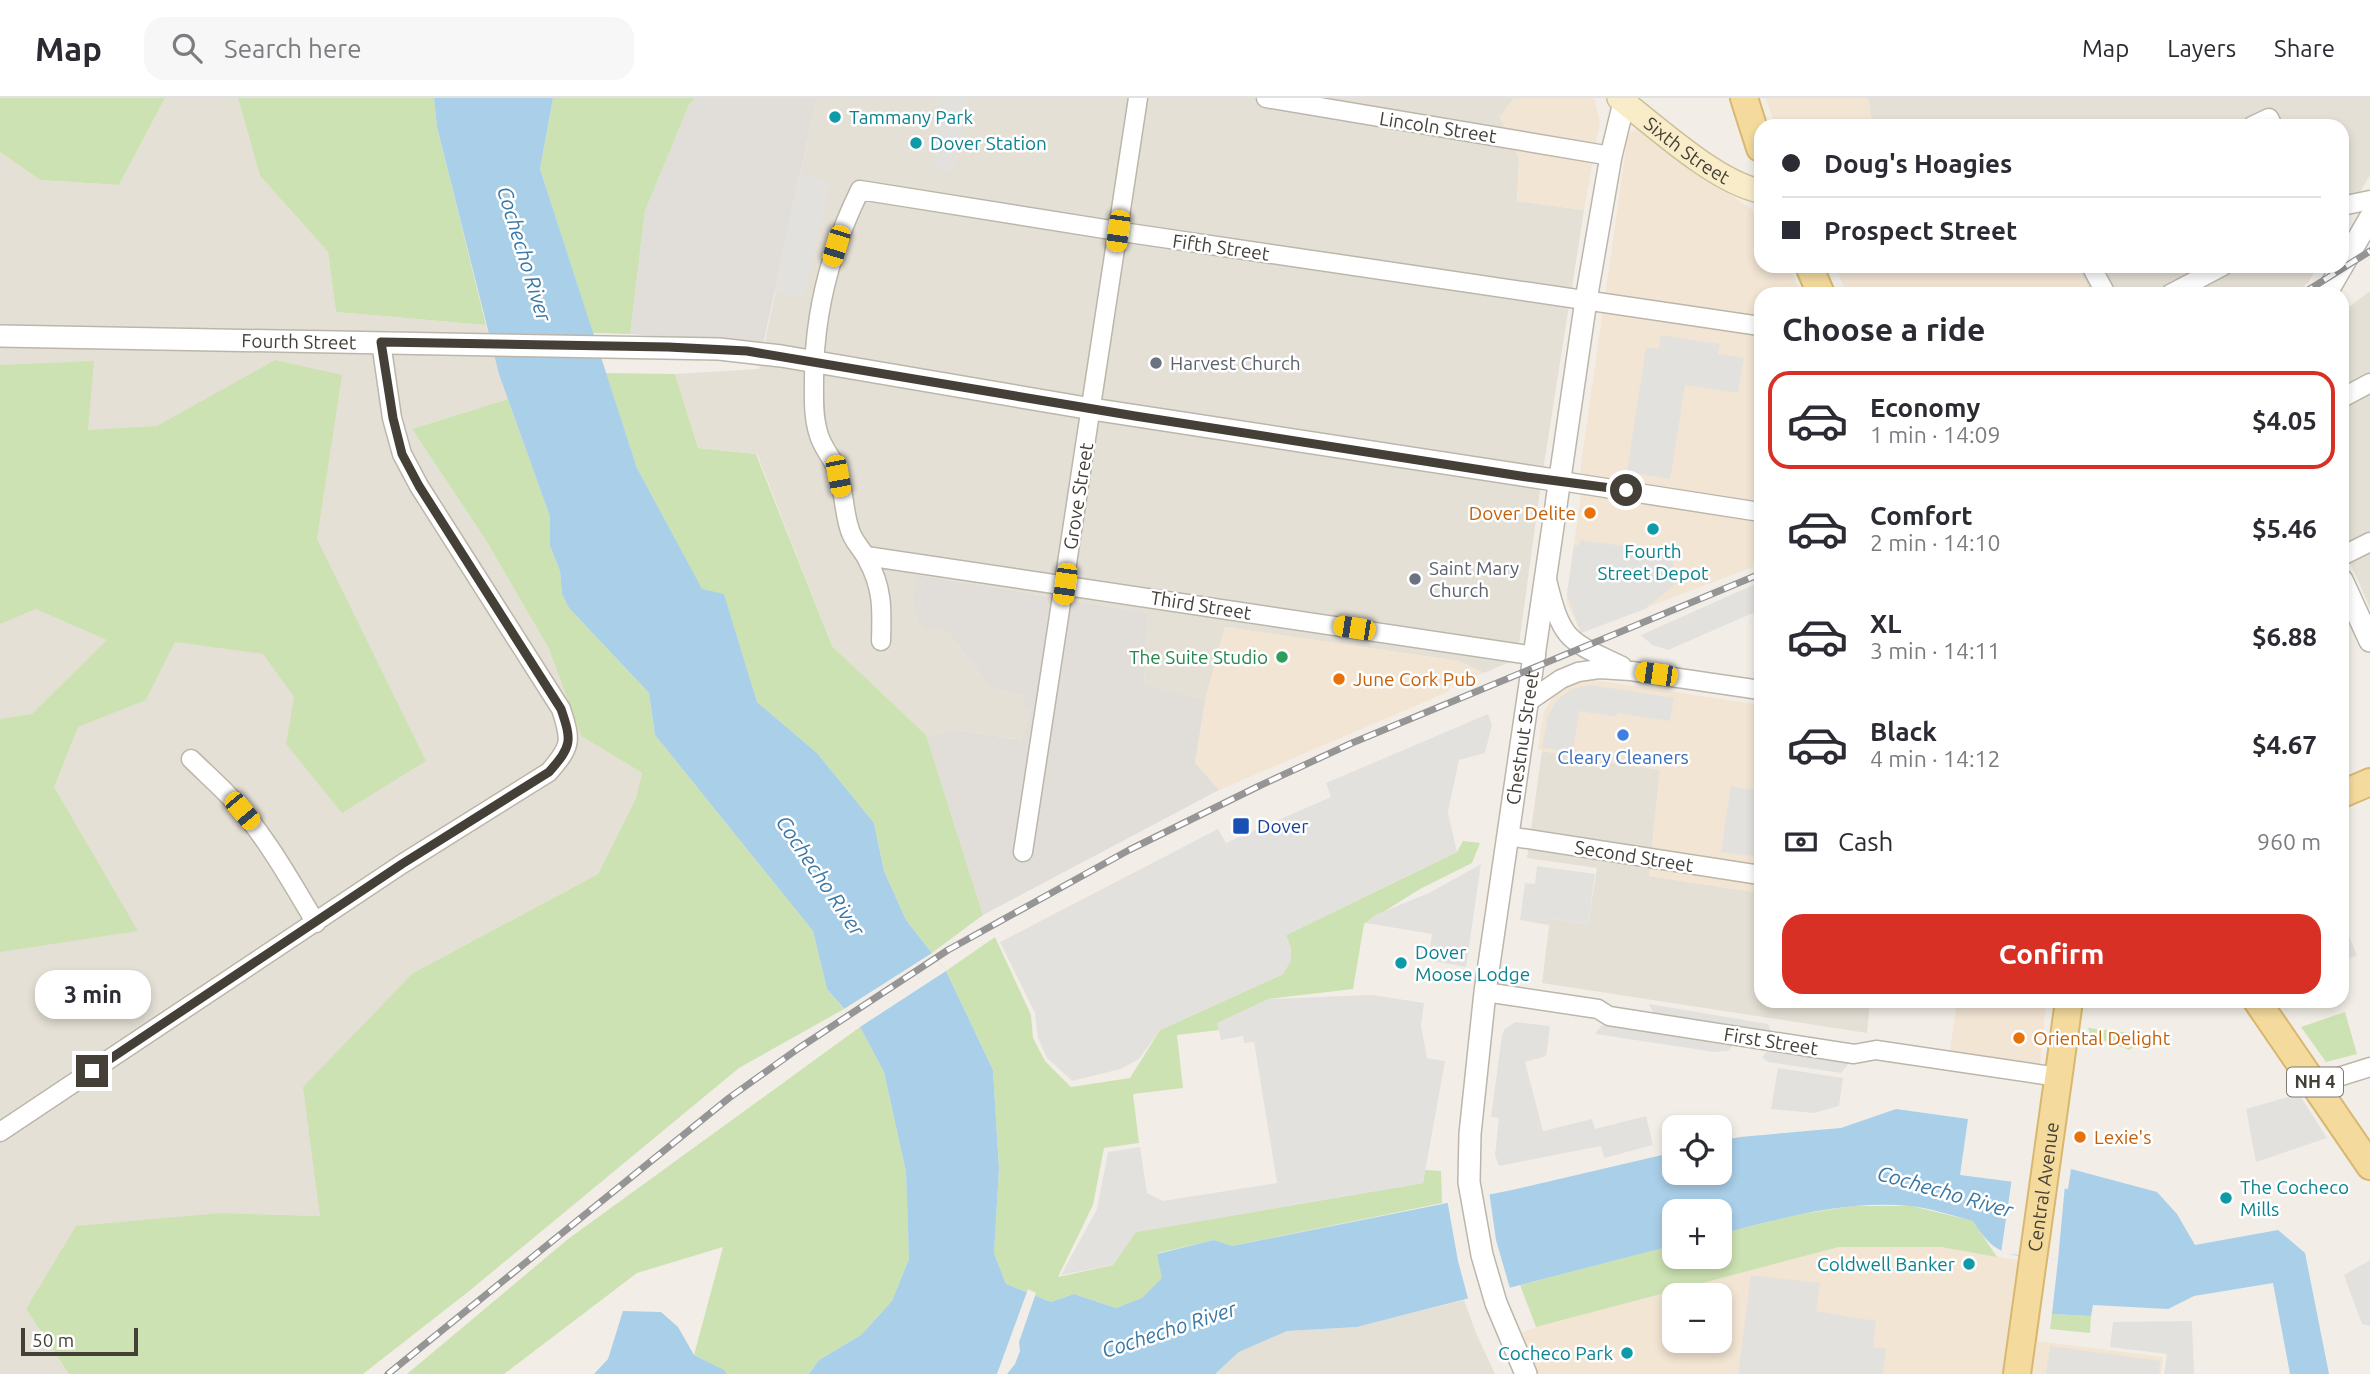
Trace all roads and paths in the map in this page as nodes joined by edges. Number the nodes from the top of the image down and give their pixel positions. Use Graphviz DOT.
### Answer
graph roads {
  1 [pos="1138,98"];
  2 [pos="1266,98"];
  3 [pos="1744,98"];
  4 [pos="1623,99"];
  5 [pos="1754,129"];
  6 [pos="1611,156"];
  7 [pos="1754,190"];
  8 [pos="2370,200"];
  9 [pos="2349,204"];
  10 [pos="2370,218"];
  11 [pos="1118,231"];
  12 [pos="2349,254"];
  13 [pos="2210,273"];
  14 [pos="2183,287"];
  15 [pos="1577,299"];
  16 [pos="1754,325"];
  17 [pos="0,336"];
  18 [pos="381,342"];
  19 [pos="813,362"];
  20 [pos="2370,383"];
  21 [pos="2349,394"];
  22 [pos="1092,409"];
  23 [pos="1561,481"];
  24 [pos="1754,511"];
  25 [pos="2370,542"];
  26 [pos="2349,552"];
  27 [pos="866,555"];
  28 [pos="1546,580"];
  29 [pos="1065,584"];
  30 [pos="2349,595"];
  31 [pos="881,641"];
  32 [pos="2370,641"];
  33 [pos="1535,656"];
  34 [pos="1631,671"];
  35 [pos="1754,689"];
  36 [pos="1529,701"];
  37 [pos="191,759"];
  38 [pos="2370,782"];
  39 [pos="2349,791"];
  40 [pos="1508,836"];
  41 [pos="1023,852"];
  42 [pos="1754,874"];
  43 [pos="316,923"];
  44 [pos="1485,992"];
  45 [pos="2068,1008"];
  46 [pos="2262,1008"];
  47 [pos="2370,1067"];
  48 [pos="2058,1077"];
  49 [pos="2316,1084"];
  50 [pos="0,1132"];
  51 [pos="2370,1166"];
  52 [pos="1526,1374"];
  53 [pos="2017,1374"];
  1 -- 11 [label="street, Grove Street"];
  2 -- 6 [label="street, Lincoln Street"];
  3 -- 5 [label="main road"];
  4 -- 6 [label="street, Chestnut Street"];
  4 -- 7 [label="main road, Sixth Street"];
  6 -- 15 [label="street, Chestnut Street"];
  8 -- 9 [label="street"];
  10 -- 12 [label="street"];
  11 -- 15 [label="street, Fifth Street"];
  11 -- 19 [label="street, Fifth Street"];
  11 -- 22 [label="street, Grove Street"];
  13 -- 14 [label="street"];
  15 -- 16 [label="street, Fifth Street"];
  15 -- 23 [label="street, Chestnut Street"];
  17 -- 18 [label="street, Fourth Street"];
  18 -- 19 [label="street, Fourth Street"];
  18 -- 43 [label="street"];
  19 -- 22 [label="street, Fourth Street"];
  19 -- 27 [label="street"];
  20 -- 21 [label="street"];
  22 -- 23 [label="street, Fourth Street"];
  22 -- 29 [label="street, Grove Street"];
  23 -- 24 [label="street, Fourth Street"];
  23 -- 28 [label="street, Chestnut Street"];
  25 -- 26 [label="street"];
  27 -- 29 [label="street, Third Street"];
  27 -- 31 [label="street"];
  28 -- 33 [label="street, Chestnut Street"];
  28 -- 34 [label="street"];
  29 -- 33 [label="street, Third Street"];
  29 -- 41 [label="street, Grove Street"];
  30 -- 32 [label="street"];
  33 -- 36 [label="street, Chestnut Street"];
  34 -- 35 [label="street"];
  34 -- 36 [label="street"];
  36 -- 40 [label="street, Chestnut Street"];
  37 -- 43 [label="street"];
  38 -- 39 [label="main road"];
  40 -- 42 [label="street, Second Street"];
  40 -- 44 [label="street, Chestnut Street"];
  43 -- 50 [label="street"];
  44 -- 48 [label="street, First Street"];
  44 -- 52 [label="street, Chestnut Street"];
  45 -- 48 [label="main road, Central Avenue"];
  46 -- 49 [label="main road, NH 4"];
  47 -- 49 [label="street"];
  48 -- 53 [label="main road, Central Avenue"];
  49 -- 51 [label="main road, NH 4"];
}
